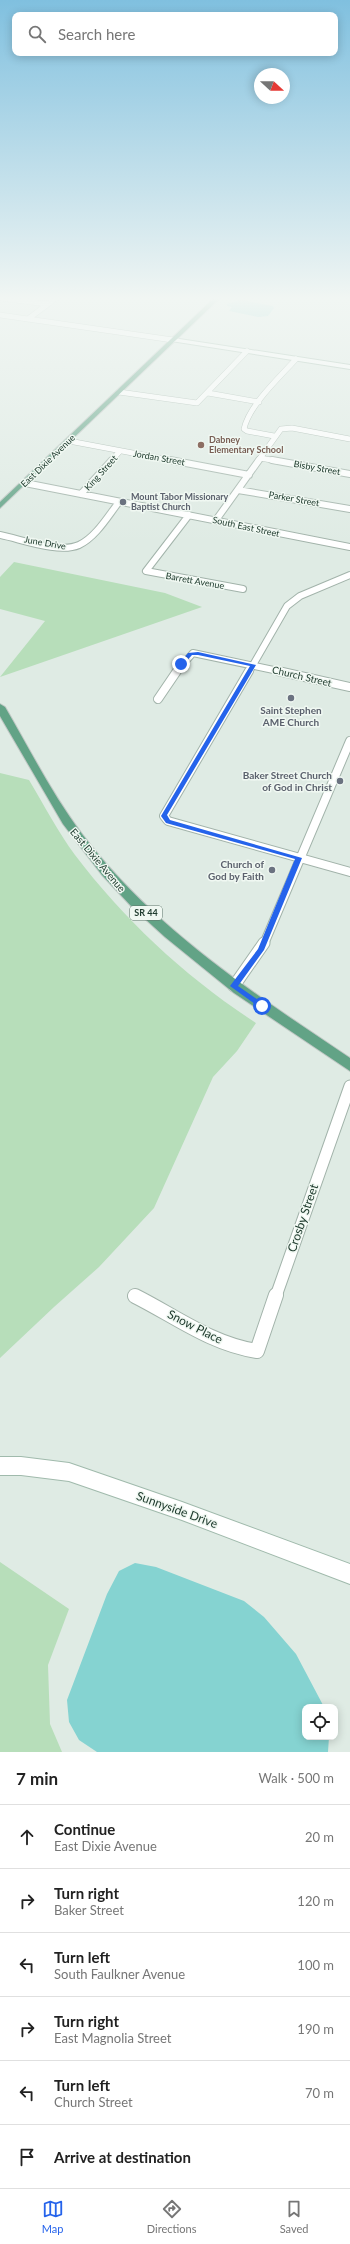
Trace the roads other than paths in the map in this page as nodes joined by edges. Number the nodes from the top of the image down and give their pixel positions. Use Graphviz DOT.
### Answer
graph roads {
  1 [pos="132,380"];
  2 [pos="221,380"];
  3 [pos="278,380"];
  4 [pos="119,392"];
  5 [pos="208,393"];
  6 [pos="259,402"];
  7 [pos="274,436"];
  8 [pos="350,439"];
  9 [pos="69,441"];
  10 [pos="120,451"];
  11 [pos="260,458"];
  12 [pos="350,474"];
  13 [pos="248,475"];
  14 [pos="25,483"];
  15 [pos="238,490"];
  16 [pos="81,494"];
  17 [pos="119,502"];
  18 [pos="0,506"];
  19 [pos="350,509"];
  20 [pos="189,515"];
  21 [pos="216,520"];
  22 [pos="0,534"];
  23 [pos="350,548"];
  24 [pos="350,575"];
  25 [pos="243,589"];
  26 [pos="253,665"];
  27 [pos="350,687"];
  28 [pos="158,699"];
  29 [pos="0,707"];
  30 [pos="350,740"];
  31 [pos="299,858"];
  32 [pos="350,872"];
  33 [pos="234,986"];
  34 [pos="350,1065"];
  35 [pos="350,1086"];
  36 [pos="135,1296"];
  37 [pos="257,1350"];
  38 [pos="0,1466"];
  39 [pos="350,1574"];
  1 -- 4 [label="main road, East Dixie Avenue"];
  2 -- 5 [label="street"];
  3 -- 6 [label="street"];
  4 -- 5 [label="street"];
  4 -- 9 [label="main road, East Dixie Avenue"];
  5 -- 6 [label="street"];
  6 -- 7 [label="street"];
  7 -- 8 [label="street"];
  7 -- 11 [label="street"];
  9 -- 10 [label="street, Jordan Street"];
  9 -- 14 [label="main road, East Dixie Avenue"];
  10 -- 13 [label="street, Jordan Street"];
  10 -- 16 [label="street, King Street"];
  11 -- 12 [label="street, Bisby Street"];
  11 -- 13 [label="street"];
  13 -- 15 [label="street"];
  14 -- 16 [label="street, South East Street"];
  14 -- 18 [label="main road, East Dixie Avenue"];
  15 -- 19 [label="street, Parker Street"];
  15 -- 21 [label="street"];
  16 -- 17 [label="street, South East Street"];
  17 -- 20 [label="street, South East Street"];
  17 -- 22 [label="street, June Drive"];
  20 -- 21 [label="street, South East Street"];
  20 -- 25 [label="street, Barrett Avenue"];
  21 -- 23 [label="street, South East Street"];
  24 -- 26 [label="street"];
  26 -- 27 [label="street, Church Street"];
  26 -- 28 [label="street, Church Street"];
  26 -- 31 [label="street"];
  29 -- 33 [label="main road, East Dixie Avenue / SR 44"];
  30 -- 31 [label="street"];
  31 -- 32 [label="street"];
  31 -- 33 [label="street"];
  33 -- 34 [label="main road, East Dixie Avenue / SR 44"];
  35 -- 37 [label="street, Crosby Street"];
  36 -- 37 [label="street, Snow Place"];
  38 -- 39 [label="street, Sunnyside Drive"];
}
